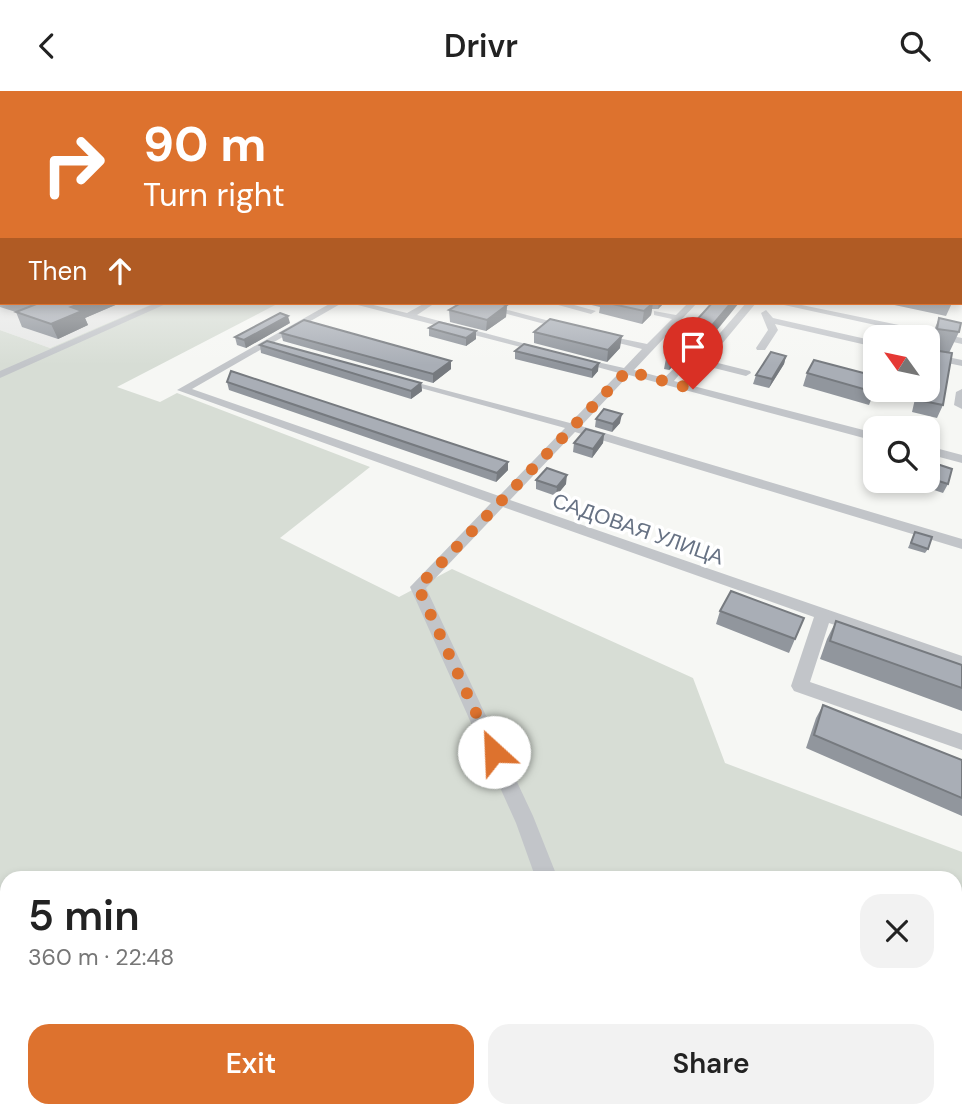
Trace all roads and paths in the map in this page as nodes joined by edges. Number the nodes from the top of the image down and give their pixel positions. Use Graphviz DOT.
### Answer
graph roads {
  1 [pos="158,305"];
  2 [pos="334,305"];
  3 [pos="363,305"];
  4 [pos="428,305"];
  5 [pos="475,305"];
  6 [pos="565,305"];
  7 [pos="689,305"];
  8 [pos="749,305"];
  9 [pos="775,305"];
  10 [pos="790,305"];
  11 [pos="591,311"];
  12 [pos="657,313"];
  13 [pos="409,316"];
  14 [pos="678,318"];
  15 [pos="769,320"];
  16 [pos="888,325"];
  17 [pos="583,331"];
  18 [pos="536,334"];
  19 [pos="595,334"];
  20 [pos="940,336"];
  21 [pos="863,341"];
  22 [pos="962,341"];
  23 [pos="269,343"];
  24 [pos="282,347"];
  25 [pos="649,348"];
  26 [pos="761,348"];
  27 [pos="712,349"];
  28 [pos="940,358"];
  29 [pos="962,363"];
  30 [pos="627,371"];
  31 [pos="746,373"];
  32 [pos="0,375"];
  33 [pos="388,376"];
  34 [pos="667,382"];
  35 [pos="962,392"];
  36 [pos="962,406"];
  37 [pos="573,427"];
  38 [pos="863,433"];
  39 [pos="940,453"];
  40 [pos="962,459"];
  41 [pos="500,503"];
  42 [pos="962,544"];
  43 [pos="823,616"];
  44 [pos="962,663"];
  45 [pos="962,742"];
  46 [pos="544,871"];
  1 -- 32 [label="street"];
  2 -- 23 [label="street"];
  3 -- 13 [label="street"];
  4 -- 13 [label="street"];
  5 -- 18 [label="street"];
  6 -- 11 [label="street"];
  7 -- 14 [label="street"];
  8 -- 27 [label="street"];
  9 -- 15 [label="street"];
  10 -- 16 [label="street"];
  12 -- 14 [label="street"];
  13 -- 18 [label="street"];
  14 -- 25 [label="street"];
  15 -- 21 [label="street"];
  15 -- 26 [label="street"];
  17 -- 18 [label="street"];
  18 -- 30 [label="street"];
  19 -- 25 [label="street"];
  20 -- 22 [label="street"];
  23 -- 24 [label="street"];
  23 -- 41 [label="street, САДОВАЯ УЛИЦА"];
  25 -- 30 [label="street"];
  28 -- 29 [label="street"];
  30 -- 34 [label="street"];
  30 -- 37 [label="street"];
  31 -- 34 [label="street"];
  33 -- 37 [label="street"];
  34 -- 38 [label="street"];
  35 -- 36 [label="street"];
  37 -- 41 [label="street"];
  37 -- 42 [label="street"];
  39 -- 40 [label="street"];
  41 -- 43 [label="street, САДОВАЯ УЛИЦА"];
  41 -- 46 [label="street"];
  43 -- 44 [label="street, САДОВАЯ УЛИЦА"];
  43 -- 45 [label="street"];
}
